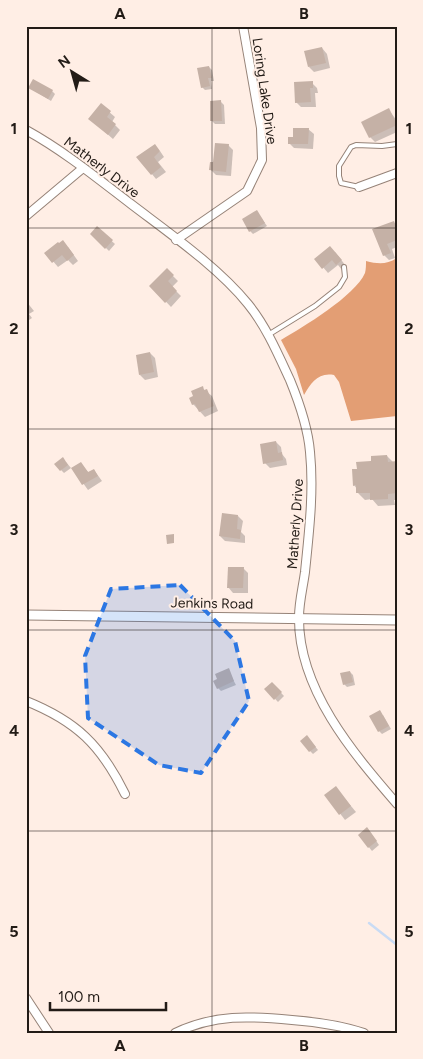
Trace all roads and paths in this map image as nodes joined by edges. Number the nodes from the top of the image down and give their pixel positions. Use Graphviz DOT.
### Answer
graph roads {
  1 [pos="243,26"];
  2 [pos="26,130"];
  3 [pos="397,144"];
  4 [pos="83,168"];
  5 [pos="397,173"];
  6 [pos="359,187"];
  7 [pos="26,216"];
  8 [pos="176,240"];
  9 [pos="344,268"];
  10 [pos="268,335"];
  11 [pos="26,616"];
  12 [pos="299,618"];
  13 [pos="397,620"];
  14 [pos="26,701"];
  15 [pos="125,794"];
  16 [pos="397,804"];
  17 [pos="26,998"];
  18 [pos="49,1033"];
  19 [pos="175,1033"];
  20 [pos="364,1033"];
  1 -- 8 [label="street, Loring Lake Drive"];
  2 -- 4 [label="street, Matherly Drive"];
  3 -- 6 [label="lane"];
  4 -- 7 [label="street"];
  4 -- 8 [label="street, Matherly Drive"];
  5 -- 6 [label="street"];
  8 -- 10 [label="street, Matherly Drive"];
  9 -- 10 [label="lane"];
  10 -- 12 [label="street, Matherly Drive"];
  11 -- 12 [label="street, Jenkins Road"];
  12 -- 13 [label="street, Jenkins Road"];
  12 -- 16 [label="street, Matherly Drive"];
  14 -- 15 [label="street"];
  17 -- 18 [label="street"];
  19 -- 20 [label="street"];
}
